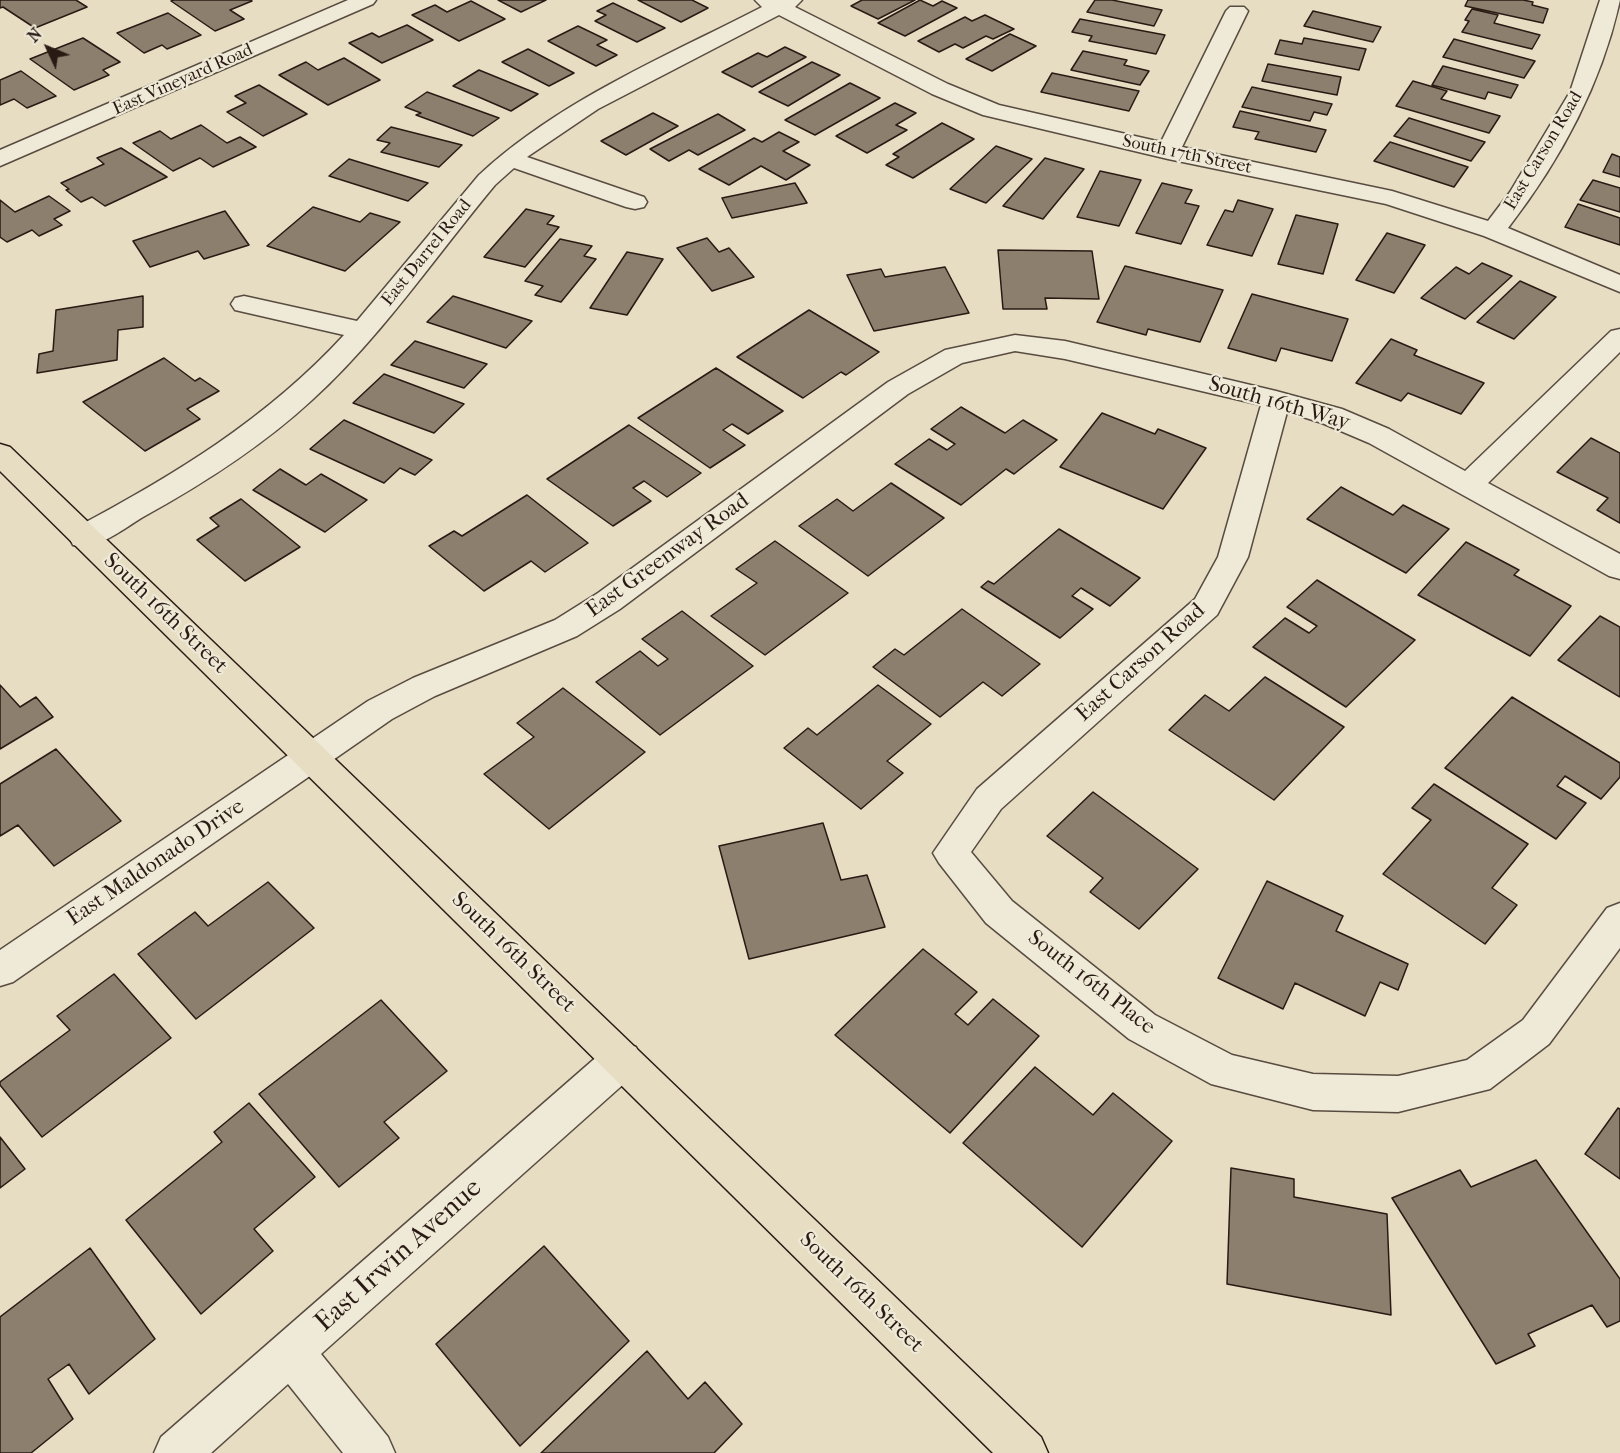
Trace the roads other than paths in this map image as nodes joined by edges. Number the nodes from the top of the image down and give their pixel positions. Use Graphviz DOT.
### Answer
graph roads {
  1 [pos="366,0"];
  2 [pos="1610,0"];
  3 [pos="779,2"];
  4 [pos="1237,11"];
  5 [pos="1168,152"];
  6 [pos="508,158"];
  7 [pos="0,159"];
  8 [pos="635,202"];
  9 [pos="1493,231"];
  10 [pos="1620,284"];
  11 [pos="244,304"];
  12 [pos="363,331"];
  13 [pos="1620,337"];
  14 [pos="1015,344"];
  15 [pos="1276,400"];
  16 [pos="0,454"];
  17 [pos="1469,484"];
  18 [pos="84,537"];
  19 [pos="1620,568"];
  20 [pos="312,756"];
  21 [pos="951,853"];
  22 [pos="1620,919"];
  23 [pos="0,970"];
  24 [pos="622,1060"];
  25 [pos="291,1352"];
  26 [pos="177,1453"];
  27 [pos="372,1453"];
  28 [pos="1025,1453"];
  1 -- 7 [label="street, East Vineyard Road"];
  2 -- 9 [label="street, East Carson Road"];
  3 -- 5 [label="street, South 17th Street"];
  3 -- 6 [label="street, East Darrel Road"];
  4 -- 5 [label="street"];
  5 -- 9 [label="street, South 17th Street"];
  6 -- 8 [label="street"];
  6 -- 12 [label="street, East Darrel Road"];
  9 -- 10 [label="street, South 17th Street"];
  11 -- 12 [label="street"];
  12 -- 18 [label="street, East Darrel Road"];
  13 -- 17 [label="street"];
  14 -- 15 [label="street, South 16th Way"];
  14 -- 20 [label="street, East Greenway Road"];
  15 -- 17 [label="street, South 16th Way"];
  15 -- 21 [label="street, East Carson Road"];
  16 -- 18 [label="main road, South 16th Street"];
  17 -- 19 [label="street, South 16th Way"];
  18 -- 20 [label="main road, South 16th Street"];
  20 -- 23 [label="street, East Maldonado Drive"];
  20 -- 24 [label="main road, South 16th Street"];
  21 -- 22 [label="street, South 16th Place"];
  24 -- 25 [label="street, East Irwin Avenue"];
  24 -- 28 [label="main road, South 16th Street"];
  25 -- 26 [label="street, East Irwin Avenue"];
  25 -- 27 [label="street"];
}
